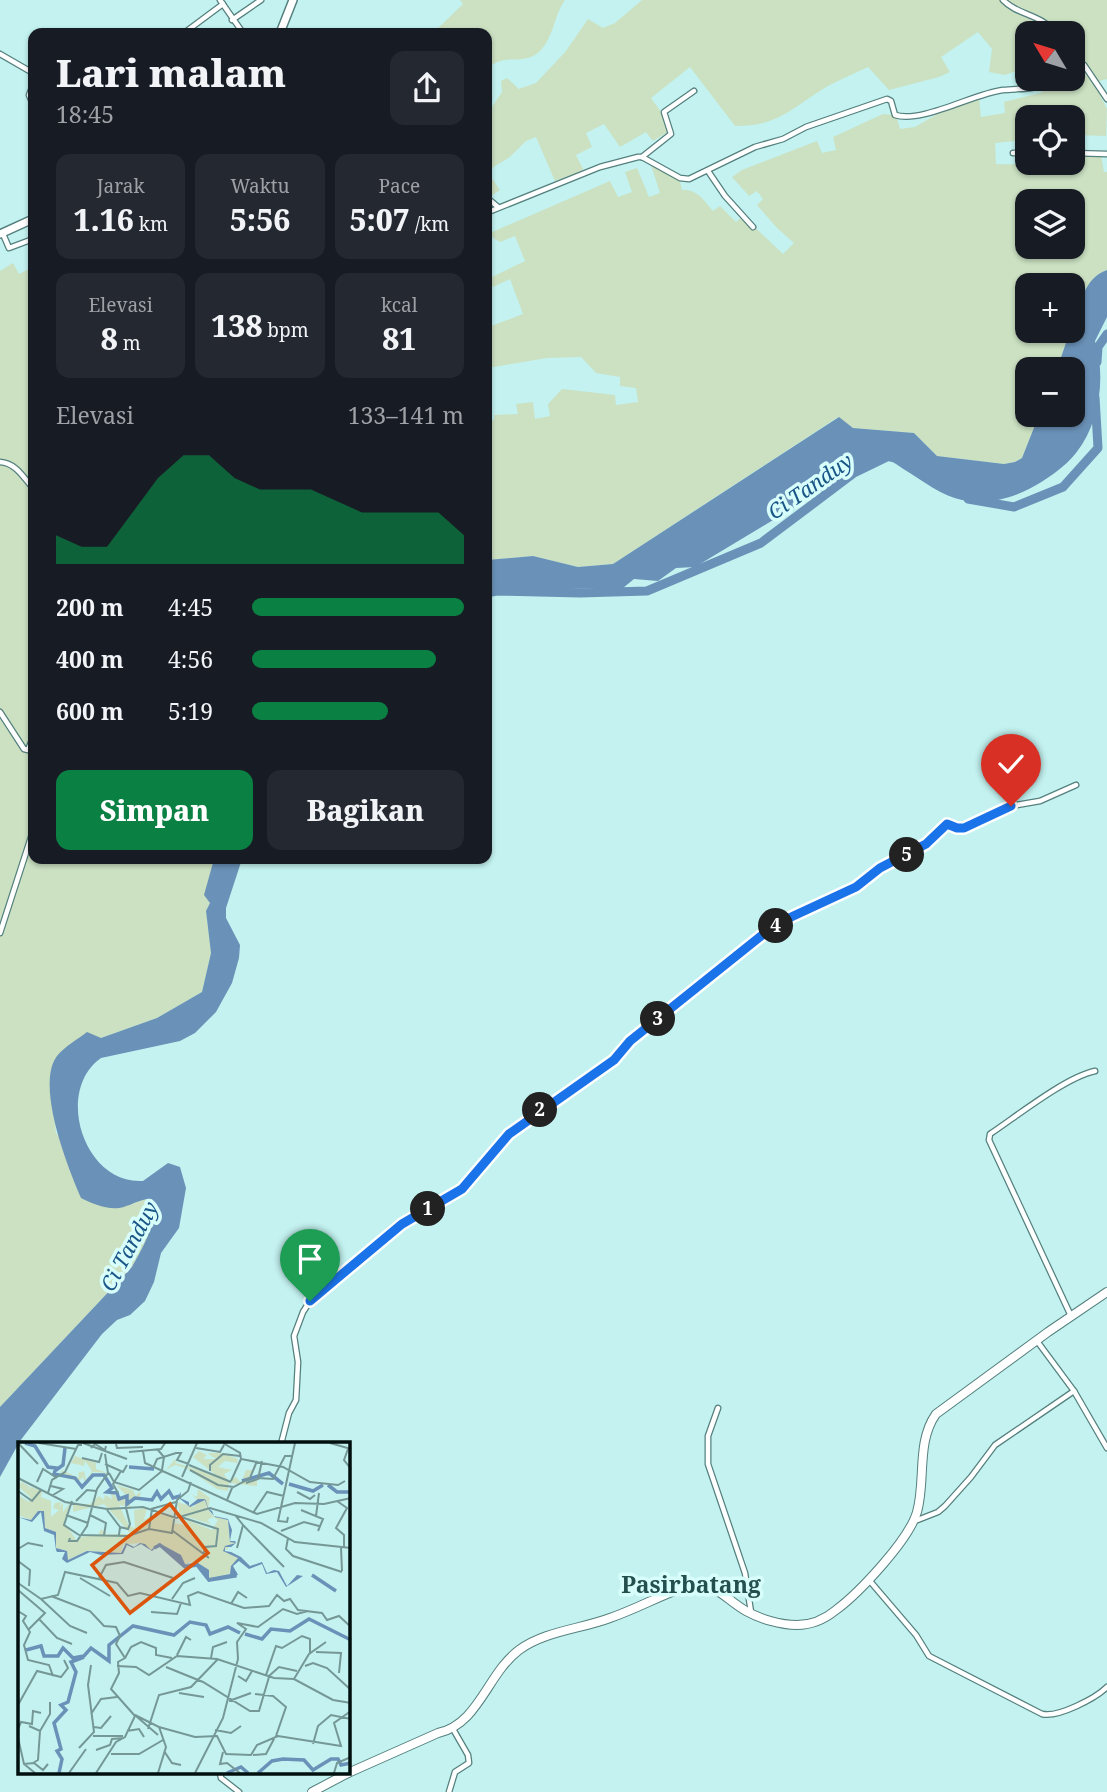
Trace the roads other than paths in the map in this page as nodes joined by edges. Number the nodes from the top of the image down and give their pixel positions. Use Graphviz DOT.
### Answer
graph roads {
  1 [pos="261,0"];
  2 [pos="293,0"];
  3 [pos="1003,0"];
  4 [pos="222,2"];
  5 [pos="232,20"];
  6 [pos="1043,21"];
  7 [pos="190,28"];
  8 [pos="239,28"];
  9 [pos="282,28"];
  10 [pos="0,54"];
  11 [pos="1085,66"];
  12 [pos="28,71"];
  13 [pos="1015,89"];
  14 [pos="694,91"];
  15 [pos="1107,99"];
  16 [pos="1085,153"];
  17 [pos="1107,154"];
  18 [pos="642,157"];
  19 [pos="708,170"];
  20 [pos="492,202"];
  21 [pos="498,207"];
  22 [pos="492,210"];
  23 [pos="28,221"];
  24 [pos="753,227"];
  25 [pos="1,233"];
  26 [pos="28,241"];
  27 [pos="0,462"];
  28 [pos="28,482"];
  29 [pos="0,712"];
  30 [pos="28,750"];
  31 [pos="1076,785"];
  32 [pos="28,846"];
  33 [pos="0,933"];
  34 [pos="1095,1071"];
  35 [pos="1107,1292"];
  36 [pos="1071,1316"];
  37 [pos="1037,1340"];
  38 [pos="1074,1391"];
  39 [pos="718,1408"];
  40 [pos="282,1442"];
  41 [pos="1107,1448"];
  42 [pos="914,1522"];
  43 [pos="868,1579"];
  44 [pos="751,1613"];
  45 [pos="1107,1687"];
  46 [pos="453,1730"];
  47 [pos="350,1772"];
  48 [pos="220,1774"];
  49 [pos="346,1774"];
  50 [pos="240,1792"];
  51 [pos="312,1792"];
  52 [pos="449,1792"];
  1 -- 5 [label="street"];
  2 -- 9 [label="street"];
  3 -- 6 [label="street"];
  4 -- 5 [label="street"];
  4 -- 7 [label="street"];
  5 -- 8 [label="street"];
  10 -- 12 [label="street"];
  11 -- 15 [label="street"];
  13 -- 19 [label="street"];
  14 -- 18 [label="street"];
  16 -- 17 [label="street"];
  18 -- 19 [label="street"];
  18 -- 21 [label="street"];
  19 -- 24 [label="street"];
  20 -- 21 [label="street"];
  21 -- 22 [label="street"];
  23 -- 25 [label="street"];
  25 -- 26 [label="street"];
  27 -- 28 [label="street"];
  29 -- 30 [label="street"];
  31 -- 40 [label="street"];
  32 -- 33 [label="street"];
  34 -- 36 [label="street"];
  35 -- 36 [label="main road"];
  36 -- 37 [label="main road"];
  37 -- 38 [label="street"];
  37 -- 42 [label="main road"];
  38 -- 41 [label="street"];
  38 -- 42 [label="street"];
  39 -- 44 [label="street"];
  42 -- 43 [label="main road"];
  43 -- 44 [label="main road"];
  43 -- 45 [label="street"];
  44 -- 46 [label="main road"];
  46 -- 47 [label="main road"];
  46 -- 52 [label="street"];
  48 -- 50 [label="street"];
  49 -- 51 [label="main road"];
}
